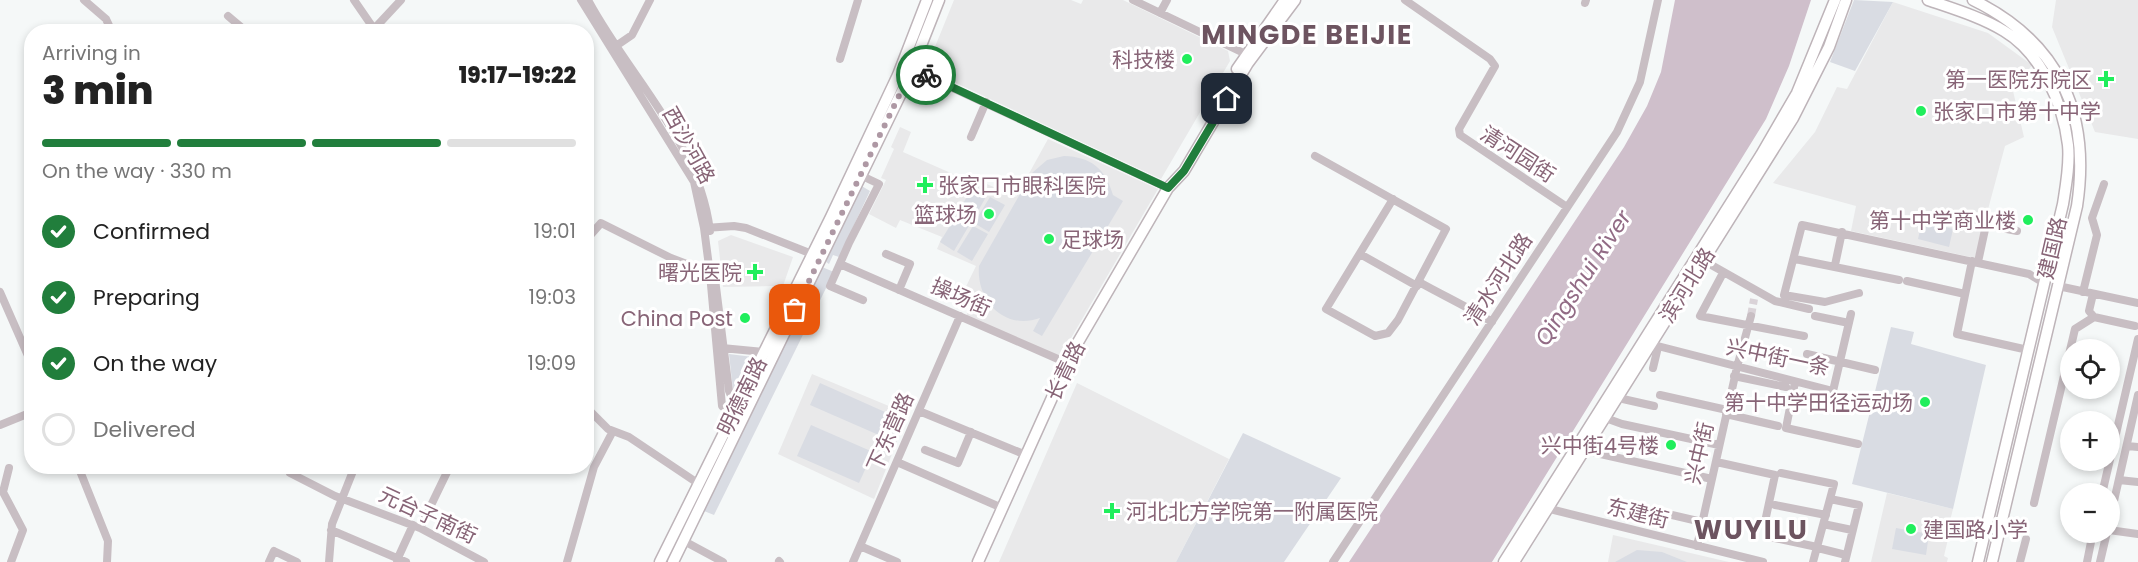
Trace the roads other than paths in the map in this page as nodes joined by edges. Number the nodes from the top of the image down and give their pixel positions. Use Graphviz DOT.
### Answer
graph roads {
  1 [pos="84,0"];
  2 [pos="354,0"];
  3 [pos="401,0"];
  4 [pos="581,0"];
  5 [pos="588,0"];
  6 [pos="650,0"];
  7 [pos="858,0"];
  8 [pos="927,0"];
  9 [pos="939,0"];
  10 [pos="1133,0"];
  11 [pos="1167,0"];
  12 [pos="1285,0"];
  13 [pos="1295,0"];
  14 [pos="1406,0"];
  15 [pos="1658,0"];
  16 [pos="1835,0"];
  17 [pos="1846,0"];
  18 [pos="1928,0"];
  19 [pos="1973,0"];
  20 [pos="1160,13"];
  21 [pos="228,16"];
  22 [pos="108,24"];
  23 [pos="238,24"];
  24 [pos="370,24"];
  25 [pos="379,24"];
  26 [pos="614,48"];
  27 [pos="1249,56"];
  28 [pos="840,59"];
  29 [pos="912,69"];
  30 [pos="986,102"];
  31 [pos="887,109"];
  32 [pos="970,137"];
  33 [pos="1315,156"];
  34 [pos="860,175"];
  35 [pos="2104,184"];
  36 [pos="1168,188"];
  37 [pos="1393,200"];
  38 [pos="1567,207"];
  39 [pos="707,228"];
  40 [pos="594,231"];
  41 [pos="2017,231"];
  42 [pos="1842,232"];
  43 [pos="812,254"];
  44 [pos="886,254"];
  45 [pos="1360,254"];
  46 [pos="1699,258"];
  47 [pos="1795,259"];
  48 [pos="1975,262"];
  49 [pos="840,264"];
  50 [pos="1835,265"];
  51 [pos="1723,273"];
  52 [pos="712,274"];
  53 [pos="1418,284"];
  54 [pos="2044,284"];
  55 [pos="2058,286"];
  56 [pos="899,290"];
  57 [pos="0,292"];
  58 [pos="1859,292"];
  59 [pos="2083,292"];
  60 [pos="1965,294"];
  61 [pos="2093,294"];
  62 [pos="863,300"];
  63 [pos="2138,303"];
  64 [pos="1809,309"];
  65 [pos="960,316"];
  66 [pos="1751,316"];
  67 [pos="1815,316"];
  68 [pos="2094,317"];
  69 [pos="1492,322"];
  70 [pos="1749,326"];
  71 [pos="2135,326"];
  72 [pos="1803,336"];
  73 [pos="2138,339"];
  74 [pos="1650,344"];
  75 [pos="24,346"];
  76 [pos="722,348"];
  77 [pos="2028,350"];
  78 [pos="764,352"];
  79 [pos="1807,354"];
  80 [pos="1840,362"];
  81 [pos="1067,363"];
  82 [pos="1653,368"];
  83 [pos="1875,370"];
  84 [pos="1736,372"];
  85 [pos="1795,382"];
  86 [pos="1786,387"];
  87 [pos="1660,395"];
  88 [pos="2138,395"];
  89 [pos="1613,396"];
  90 [pos="744,406"];
  91 [pos="1654,406"];
  92 [pos="2136,409"];
  93 [pos="919,411"];
  94 [pos="1726,412"];
  95 [pos="594,414"];
  96 [pos="24,415"];
  97 [pos="733,415"];
  98 [pos="1601,416"];
  99 [pos="744,420"];
  100 [pos="0,425"];
  101 [pos="1778,426"];
  102 [pos="613,431"];
  103 [pos="971,432"];
  104 [pos="1858,444"];
  105 [pos="1719,445"];
  106 [pos="1582,446"];
  107 [pos="2127,446"];
  108 [pos="2138,447"];
  109 [pos="926,450"];
  110 [pos="1026,455"];
  111 [pos="897,462"];
  112 [pos="1721,463"];
  113 [pos="594,466"];
  114 [pos="6,468"];
  115 [pos="1781,473"];
  116 [pos="81,474"];
  117 [pos="292,474"];
  118 [pos="352,474"];
  119 [pos="445,474"];
  120 [pos="592,474"];
  121 [pos="1712,479"];
  122 [pos="2119,480"];
  123 [pos="2138,482"];
  124 [pos="2105,483"];
  125 [pos="2118,483"];
  126 [pos="699,484"];
  127 [pos="342,497"];
  128 [pos="1835,500"];
  129 [pos="2034,503"];
  130 [pos="1775,505"];
  131 [pos="1638,507"];
  132 [pos="1002,508"];
  133 [pos="1543,508"];
  134 [pos="1826,515"];
  135 [pos="1766,517"];
  136 [pos="1702,522"];
  137 [pos="1828,525"];
  138 [pos="416,526"];
  139 [pos="331,530"];
  140 [pos="1852,530"];
  141 [pos="2120,532"];
  142 [pos="2138,534"];
  143 [pos="1770,537"];
  144 [pos="2026,539"];
  145 [pos="684,541"];
  146 [pos="2090,543"];
  147 [pos="2105,543"];
  148 [pos="860,546"];
  149 [pos="1697,546"];
  150 [pos="1820,548"];
  151 [pos="1846,558"];
  152 [pos="400,561"];
  153 [pos="11,562"];
  154 [pos="107,562"];
  155 [pos="269,562"];
  156 [pos="297,562"];
  157 [pos="329,562"];
  158 [pos="484,562"];
  159 [pos="567,562"];
  160 [pos="660,562"];
  161 [pos="673,562"];
  162 [pos="723,562"];
  163 [pos="853,562"];
  164 [pos="897,562"];
  165 [pos="978,562"];
  166 [pos="1333,562"];
  167 [pos="1504,562"];
  168 [pos="1514,562"];
  169 [pos="1763,562"];
  170 [pos="1813,562"];
  171 [pos="1978,562"];
  172 [pos="1992,562"];
  173 [pos="2020,562"];
  174 [pos="2086,562"];
  175 [pos="2100,562"];
  1 -- 22 [label="street"];
  2 -- 24 [label="street"];
  3 -- 25 [label="street"];
  4 -- 26 [label="street, 西沙河路"];
  5 -- 26 [label="street, 西沙河路"];
  6 -- 26 [label="street"];
  7 -- 28 [label="street"];
  8 -- 31 [label="main road, 明德南路"];
  9 -- 29 [label="main road, 明德南路"];
  10 -- 20 [label="street"];
  11 -- 20 [label="street"];
  12 -- 27 [label="main road, 长青路"];
  13 -- 27 [label="main road, 长青路"];
  14 -- 38 [label="street, 清河园街"];
  15 -- 38 [label="street, 清水河北路"];
  16 -- 46 [label="main road, 滨河北路"];
  17 -- 46 [label="main road, 滨河北路"];
  18 -- 54 [label="main road, 建国路"];
  19 -- 55 [label="main road, 建国路"];
  20 -- 27 [label="street"];
  21 -- 23 [label="street"];
  26 -- 39 [label="street, 西沙河路"];
  27 -- 36 [label="main road, 长青路"];
  29 -- 30 [label="street"];
  29 -- 31 [label="main road, 明德南路"];
  30 -- 32 [label="street"];
  30 -- 36 [label="street"];
  31 -- 34 [label="main road, 明德南路"];
  31 -- 43 [label="main road, 明德南路"];
  33 -- 37 [label="street"];
  34 -- 49 [label="street"];
  34 -- 90 [label="main road, 明德南路"];
  35 -- 59 [label="street"];
  36 -- 81 [label="main road, 长青路"];
  37 -- 45 [label="street"];
  37 -- 53 [label="street"];
  38 -- 69 [label="street, 清水河北路"];
  39 -- 43 [label="street"];
  39 -- 52 [label="street, 西沙河路"];
  40 -- 52 [label="street"];
  41 -- 48 [label="street"];
  42 -- 47 [label="street"];
  42 -- 48 [label="street"];
  42 -- 50 [label="street"];
  43 -- 78 [label="main road, 明德南路"];
  44 -- 56 [label="street"];
  45 -- 53 [label="street"];
  45 -- 53 [label="street"];
  46 -- 51 [label="street"];
  46 -- 74 [label="main road, 滨河北路"];
  47 -- 50 [label="street"];
  47 -- 58 [label="street"];
  48 -- 54 [label="street"];
  48 -- 60 [label="street"];
  49 -- 56 [label="street, 操场街"];
  49 -- 62 [label="street"];
  50 -- 60 [label="street"];
  51 -- 64 [label="street"];
  51 -- 70 [label="street"];
  52 -- 76 [label="street, 西沙河路"];
  52 -- 97 [label="street, 西沙河路"];
  53 -- 69 [label="street"];
  54 -- 55 [label="main road"];
  54 -- 77 [label="main road, 建国路"];
  55 -- 59 [label="street"];
  55 -- 172 [label="main road, 建国路"];
  56 -- 65 [label="street, 操场街"];
  57 -- 75 [label="street"];
  59 -- 61 [label="street"];
  60 -- 77 [label="street"];
  61 -- 63 [label="street"];
  61 -- 68 [label="street"];
  65 -- 81 [label="street, 操场街"];
  65 -- 93 [label="street, 下东营路"];
  66 -- 70 [label="street, 兴中街"];
  67 -- 80 [label="street, 兴中街一条"];
  68 -- 71 [label="street"];
  68 -- 129 [label="street"];
  69 -- 166 [label="street, 清水河北路"];
  70 -- 72 [label="street"];
  70 -- 84 [label="street, 兴中街"];
  73 -- 124 [label="street"];
  74 -- 82 [label="street"];
  74 -- 84 [label="street, 兴中街一条"];
  74 -- 89 [label="main road, 滨河北路"];
  76 -- 78 [label="street"];
  76 -- 90 [label="street, 西沙河路"];
  77 -- 171 [label="main road, 建国路"];
  78 -- 90 [label="main road, 明德南路"];
  79 -- 80 [label="street"];
  80 -- 83 [label="street"];
  80 -- 85 [label="street, 兴中街一条"];
  81 -- 110 [label="main road, 长青路"];
  84 -- 85 [label="street, 兴中街一条"];
  84 -- 86 [label="street"];
  84 -- 94 [label="street, 兴中街"];
  85 -- 104 [label="street"];
  87 -- 94 [label="street"];
  88 -- 92 [label="street"];
  89 -- 91 [label="street"];
  89 -- 98 [label="main road, 滨河北路"];
  90 -- 97 [label="main road, 明德南路"];
  90 -- 99 [label="main road, 明德南路"];
  92 -- 107 [label="street"];
  93 -- 103 [label="street"];
  93 -- 111 [label="street, 下东营路"];
  94 -- 101 [label="street"];
  94 -- 105 [label="street, 兴中街"];
  95 -- 102 [label="street"];
  96 -- 100 [label="street"];
  97 -- 99 [label="street"];
  97 -- 126 [label="main road, 明德南路"];
  98 -- 105 [label="street"];
  98 -- 106 [label="main road, 滨河北路"];
  99 -- 145 [label="main road, 明德南路"];
  102 -- 113 [label="street"];
  102 -- 126 [label="street"];
  103 -- 109 [label="street"];
  103 -- 110 [label="street"];
  105 -- 121 [label="street, 兴中街"];
  106 -- 121 [label="street"];
  106 -- 133 [label="main road, 滨河北路"];
  107 -- 108 [label="street"];
  107 -- 122 [label="street"];
  110 -- 132 [label="main road, 长青路"];
  111 -- 132 [label="street"];
  111 -- 148 [label="street, 下东营路"];
  112 -- 135 [label="street"];
  114 -- 153 [label="street"];
  115 -- 134 [label="street"];
  116 -- 154 [label="street"];
  117 -- 127 [label="street, 元台子南街"];
  118 -- 127 [label="street"];
  119 -- 138 [label="street"];
  120 -- 159 [label="street"];
  121 -- 136 [label="street, 兴中街"];
  122 -- 123 [label="street"];
  122 -- 125 [label="street"];
  126 -- 160 [label="main road, 明德南路"];
  127 -- 138 [label="street, 元台子南街"];
  127 -- 139 [label="street"];
  128 -- 140 [label="street"];
  130 -- 134 [label="street"];
  131 -- 136 [label="street"];
  132 -- 165 [label="main road, 长青路"];
  133 -- 149 [label="street, 东建街"];
  133 -- 167 [label="main road, 滨河北路"];
  133 -- 168 [label="main road, 滨河北路"];
  134 -- 150 [label="street"];
  136 -- 149 [label="street, 兴中街"];
  137 -- 140 [label="street"];
  138 -- 152 [label="street"];
  138 -- 158 [label="street, 元台子南街"];
  139 -- 152 [label="street"];
  139 -- 157 [label="street"];
  140 -- 151 [label="street"];
  141 -- 142 [label="street"];
  143 -- 150 [label="street"];
  144 -- 173 [label="street"];
  145 -- 161 [label="main road, 明德南路"];
  145 -- 162 [label="street"];
  146 -- 174 [label="street"];
  147 -- 175 [label="street"];
  148 -- 163 [label="street, 下东营路"];
  148 -- 164 [label="street"];
  149 -- 169 [label="street, 东建街"];
  150 -- 151 [label="street"];
  150 -- 170 [label="street"];
  155 -- 156 [label="street"];
}
